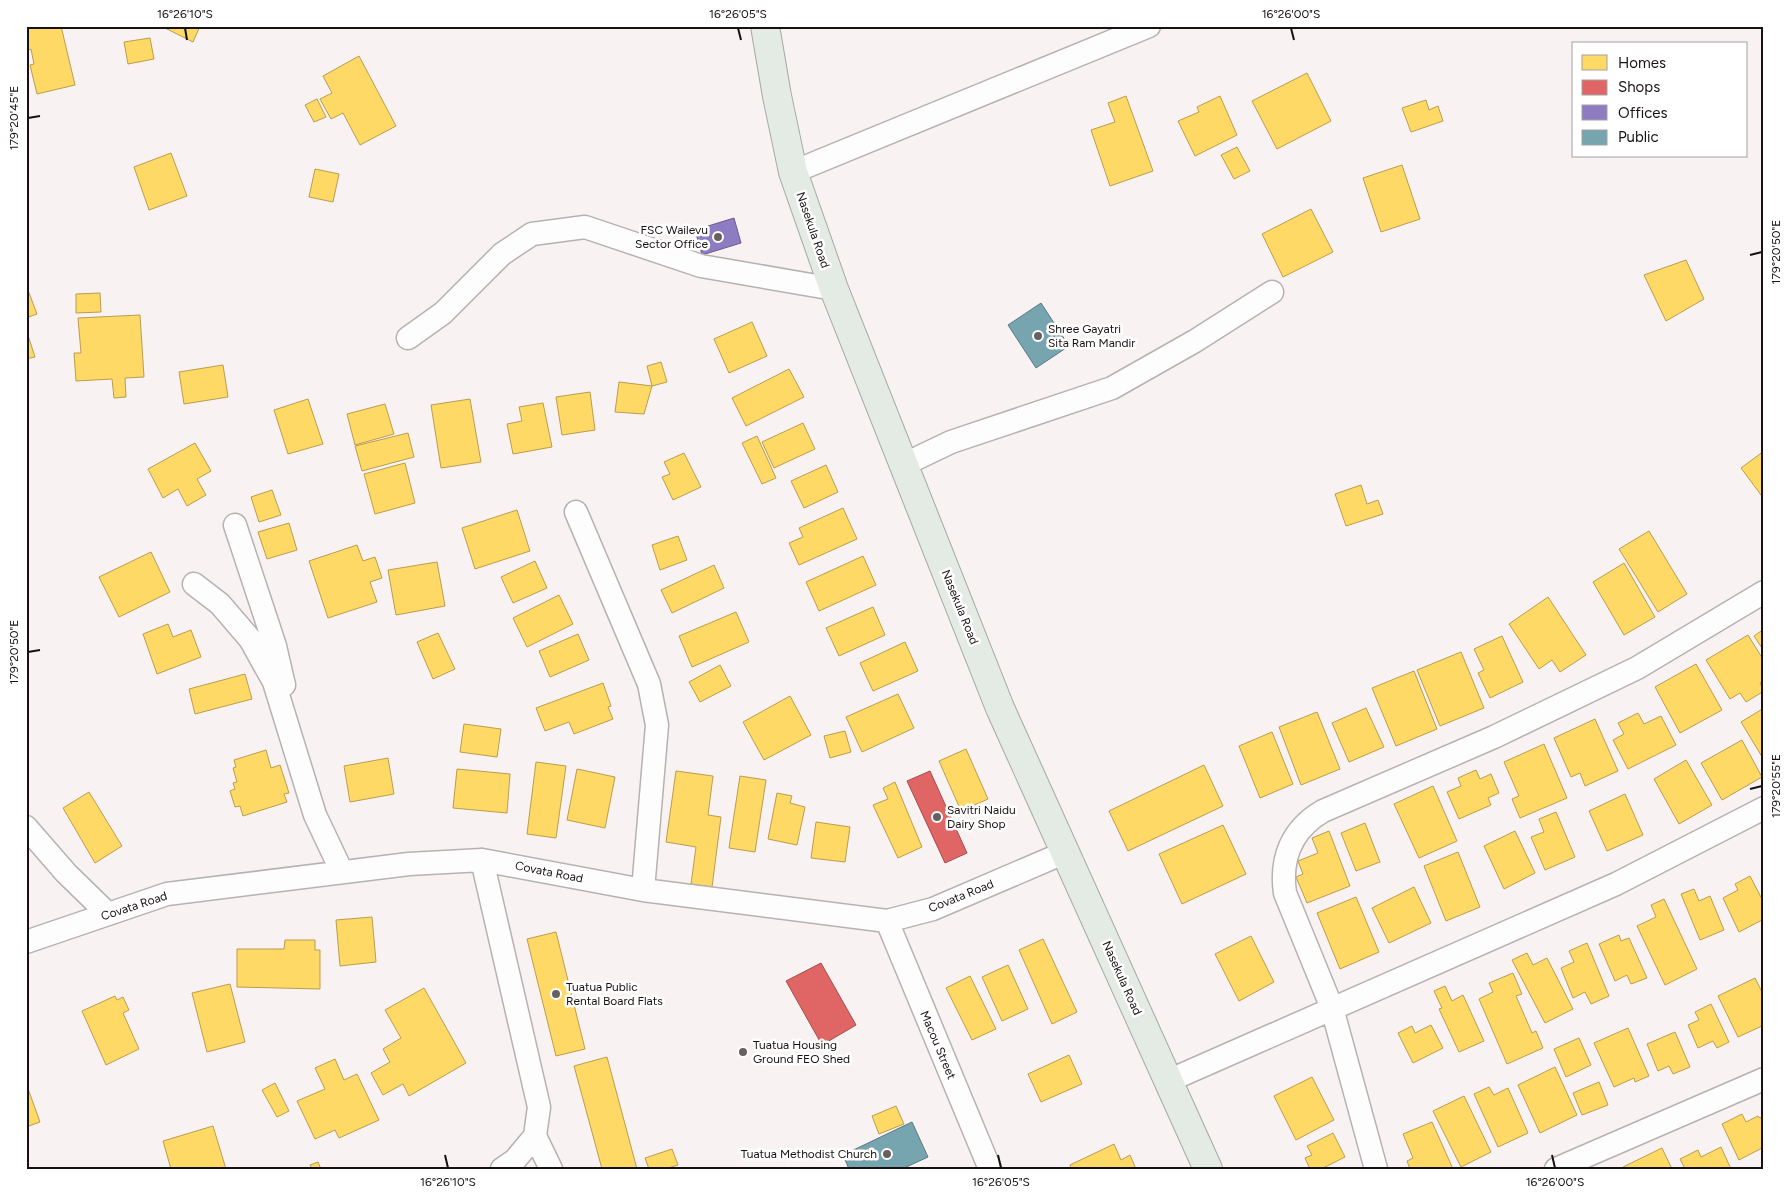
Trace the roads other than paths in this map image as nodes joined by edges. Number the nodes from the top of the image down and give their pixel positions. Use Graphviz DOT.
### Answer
graph roads {
  1 [pos="766,26"];
  2 [pos="1149,26"];
  3 [pos="793,172"];
  4 [pos="834,289"];
  5 [pos="1272,292"];
  6 [pos="408,338"];
  7 [pos="903,465"];
  8 [pos="576,512"];
  9 [pos="234,525"];
  10 [pos="194,584"];
  11 [pos="1764,592"];
  12 [pos="1764,808"];
  13 [pos="315,815"];
  14 [pos="26,827"];
  15 [pos="1066,852"];
  16 [pos="482,860"];
  17 [pos="342,872"];
  18 [pos="643,890"];
  19 [pos="108,914"];
  20 [pos="886,921"];
  21 [pos="26,942"];
  22 [pos="1332,1008"];
  23 [pos="1764,1079"];
  24 [pos="1168,1081"];
  25 [pos="536,1136"];
  26 [pos="502,1169"];
  27 [pos="551,1169"];
  28 [pos="990,1169"];
  29 [pos="1208,1169"];
  30 [pos="1376,1169"];
  31 [pos="1556,1169"];
  1 -- 3 [label="main road, Nasekula Road"];
  2 -- 3 [label="street"];
  3 -- 4 [label="main road, Nasekula Road"];
  4 -- 6 [label="street"];
  4 -- 7 [label="main road, Nasekula Road"];
  5 -- 7 [label="street"];
  7 -- 15 [label="main road, Nasekula Road"];
  8 -- 18 [label="street"];
  9 -- 13 [label="street"];
  10 -- 13 [label="street"];
  11 -- 22 [label="street"];
  12 -- 22 [label="street"];
  13 -- 17 [label="street"];
  14 -- 19 [label="street"];
  15 -- 20 [label="street, Covata Road"];
  15 -- 24 [label="main road, Nasekula Road"];
  16 -- 17 [label="street, Covata Road"];
  16 -- 18 [label="street, Covata Road"];
  16 -- 25 [label="street"];
  17 -- 19 [label="street, Covata Road"];
  18 -- 20 [label="street, Covata Road"];
  19 -- 21 [label="street, Covata Road"];
  20 -- 28 [label="street, Macou Street"];
  22 -- 24 [label="street"];
  22 -- 30 [label="street"];
  23 -- 31 [label="street"];
  24 -- 29 [label="main road, Nasekula Road"];
  25 -- 26 [label="street"];
  25 -- 27 [label="street"];
}
